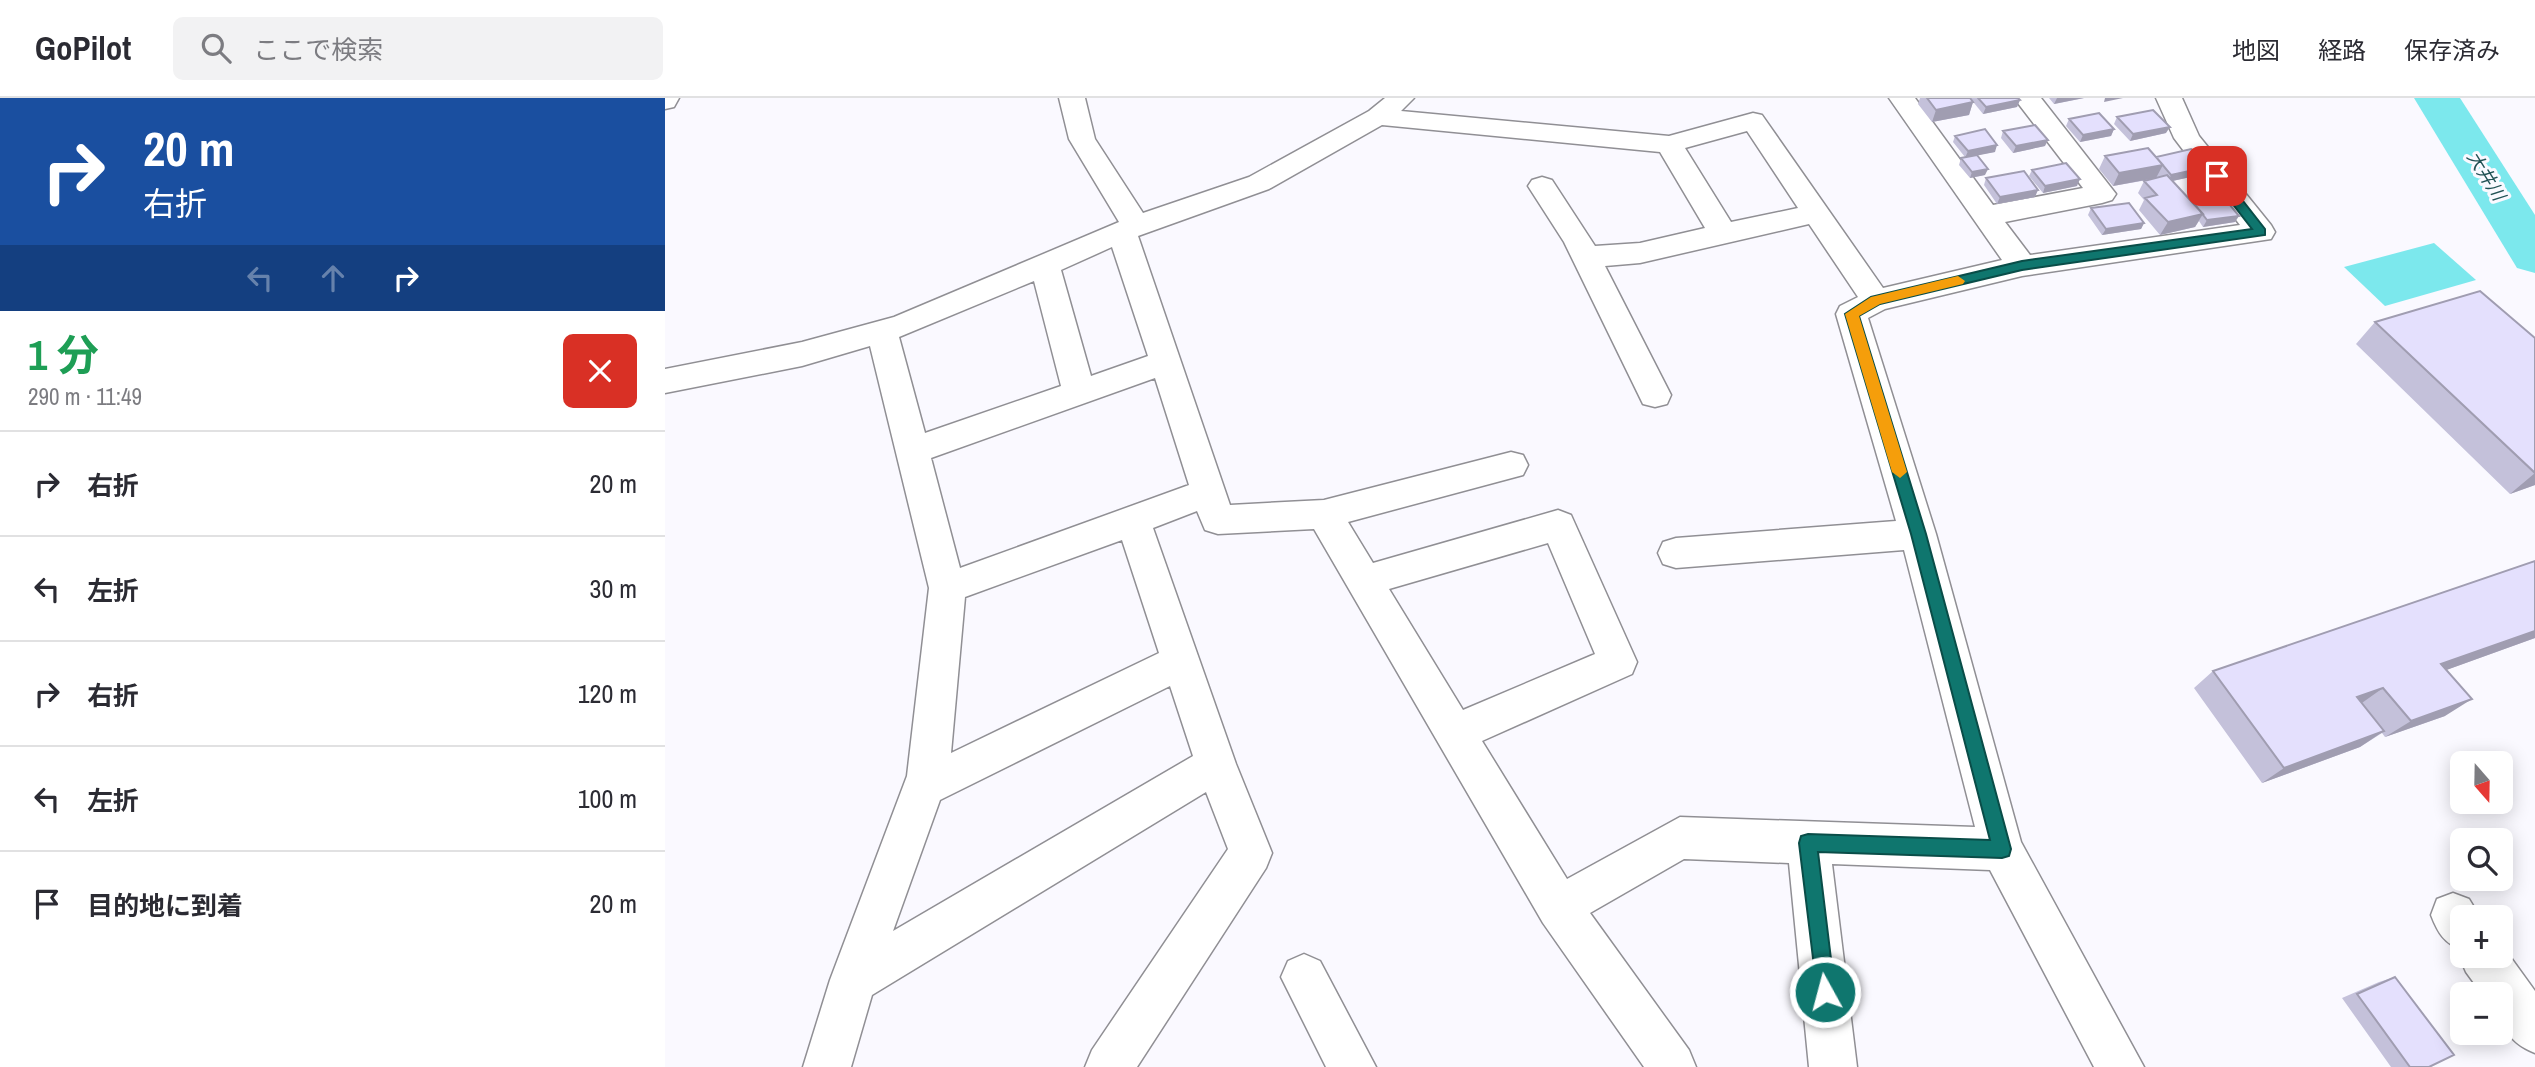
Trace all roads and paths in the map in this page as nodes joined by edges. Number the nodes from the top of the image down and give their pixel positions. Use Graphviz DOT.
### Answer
graph roads {
  1 [pos="1072,98"];
  2 [pos="1401,98"];
  3 [pos="1902,98"];
  4 [pos="2027,98"];
  5 [pos="2169,98"];
  6 [pos="1378,117"];
  7 [pos="1669,144"];
  8 [pos="1542,186"];
  9 [pos="1817,213"];
  10 [pos="1986,216"];
  11 [pos="1129,229"];
  12 [pos="1723,233"];
  13 [pos="1586,257"];
  14 [pos="1045,265"];
  15 [pos="2022,266"];
  16 [pos="1876,300"];
  17 [pos="882,331"];
  18 [pos="1166,362"];
  19 [pos="665,381"];
  20 [pos="1079,393"];
  21 [pos="1655,395"];
  22 [pos="912,451"];
  23 [pos="1511,465"];
  24 [pos="1209,492"];
  25 [pos="1324,514"];
  26 [pos="1133,521"];
  27 [pos="1918,534"];
  28 [pos="1676,553"];
  29 [pos="1365,581"];
  30 [pos="947,588"];
  31 [pos="1181,661"];
  32 [pos="1455,733"];
  33 [pos="1216,764"];
  34 [pos="924,788"];
  35 [pos="1808,843"];
  36 [pos="2002,849"];
  37 [pos="1559,907"];
  38 [pos="2491,968"];
  39 [pos="1304,977"];
  40 [pos="853,980"];
  41 [pos="2535,1030"];
  42 [pos="827,1067"];
  43 [pos="1109,1067"];
  44 [pos="1352,1067"];
  45 [pos="1672,1067"];
  46 [pos="1833,1067"];
  47 [pos="2120,1067"];
  1 -- 11 [label="street"];
  2 -- 6 [label="street"];
  3 -- 10 [label="street"];
  4 -- 10 [label="street"];
  5 -- 15 [label="street"];
  6 -- 7 [label="street"];
  6 -- 11 [label="street"];
  7 -- 9 [label="street"];
  7 -- 12 [label="street"];
  8 -- 13 [label="street"];
  9 -- 12 [label="street"];
  9 -- 16 [label="street"];
  10 -- 15 [label="street"];
  11 -- 14 [label="street"];
  11 -- 18 [label="street"];
  12 -- 13 [label="street"];
  13 -- 21 [label="street"];
  14 -- 17 [label="street"];
  14 -- 20 [label="street"];
  15 -- 16 [label="street"];
  16 -- 27 [label="street"];
  17 -- 19 [label="street"];
  17 -- 22 [label="street"];
  18 -- 20 [label="street"];
  18 -- 24 [label="street"];
  20 -- 22 [label="street"];
  22 -- 30 [label="street"];
  23 -- 25 [label="street"];
  24 -- 25 [label="street"];
  24 -- 26 [label="street"];
  25 -- 29 [label="street"];
  26 -- 30 [label="street"];
  26 -- 31 [label="street"];
  27 -- 28 [label="street"];
  27 -- 36 [label="street"];
  29 -- 32 [label="street"];
  29 -- 32 [label="street"];
  30 -- 34 [label="street"];
  31 -- 33 [label="street"];
  31 -- 34 [label="street"];
  32 -- 37 [label="street"];
  33 -- 40 [label="street"];
  33 -- 43 [label="street"];
  34 -- 40 [label="street"];
  35 -- 36 [label="street"];
  35 -- 37 [label="street"];
  35 -- 46 [label="street"];
  36 -- 47 [label="street"];
  37 -- 45 [label="street"];
  38 -- 41 [label="street"];
  39 -- 44 [label="street"];
  40 -- 42 [label="street"];
}
